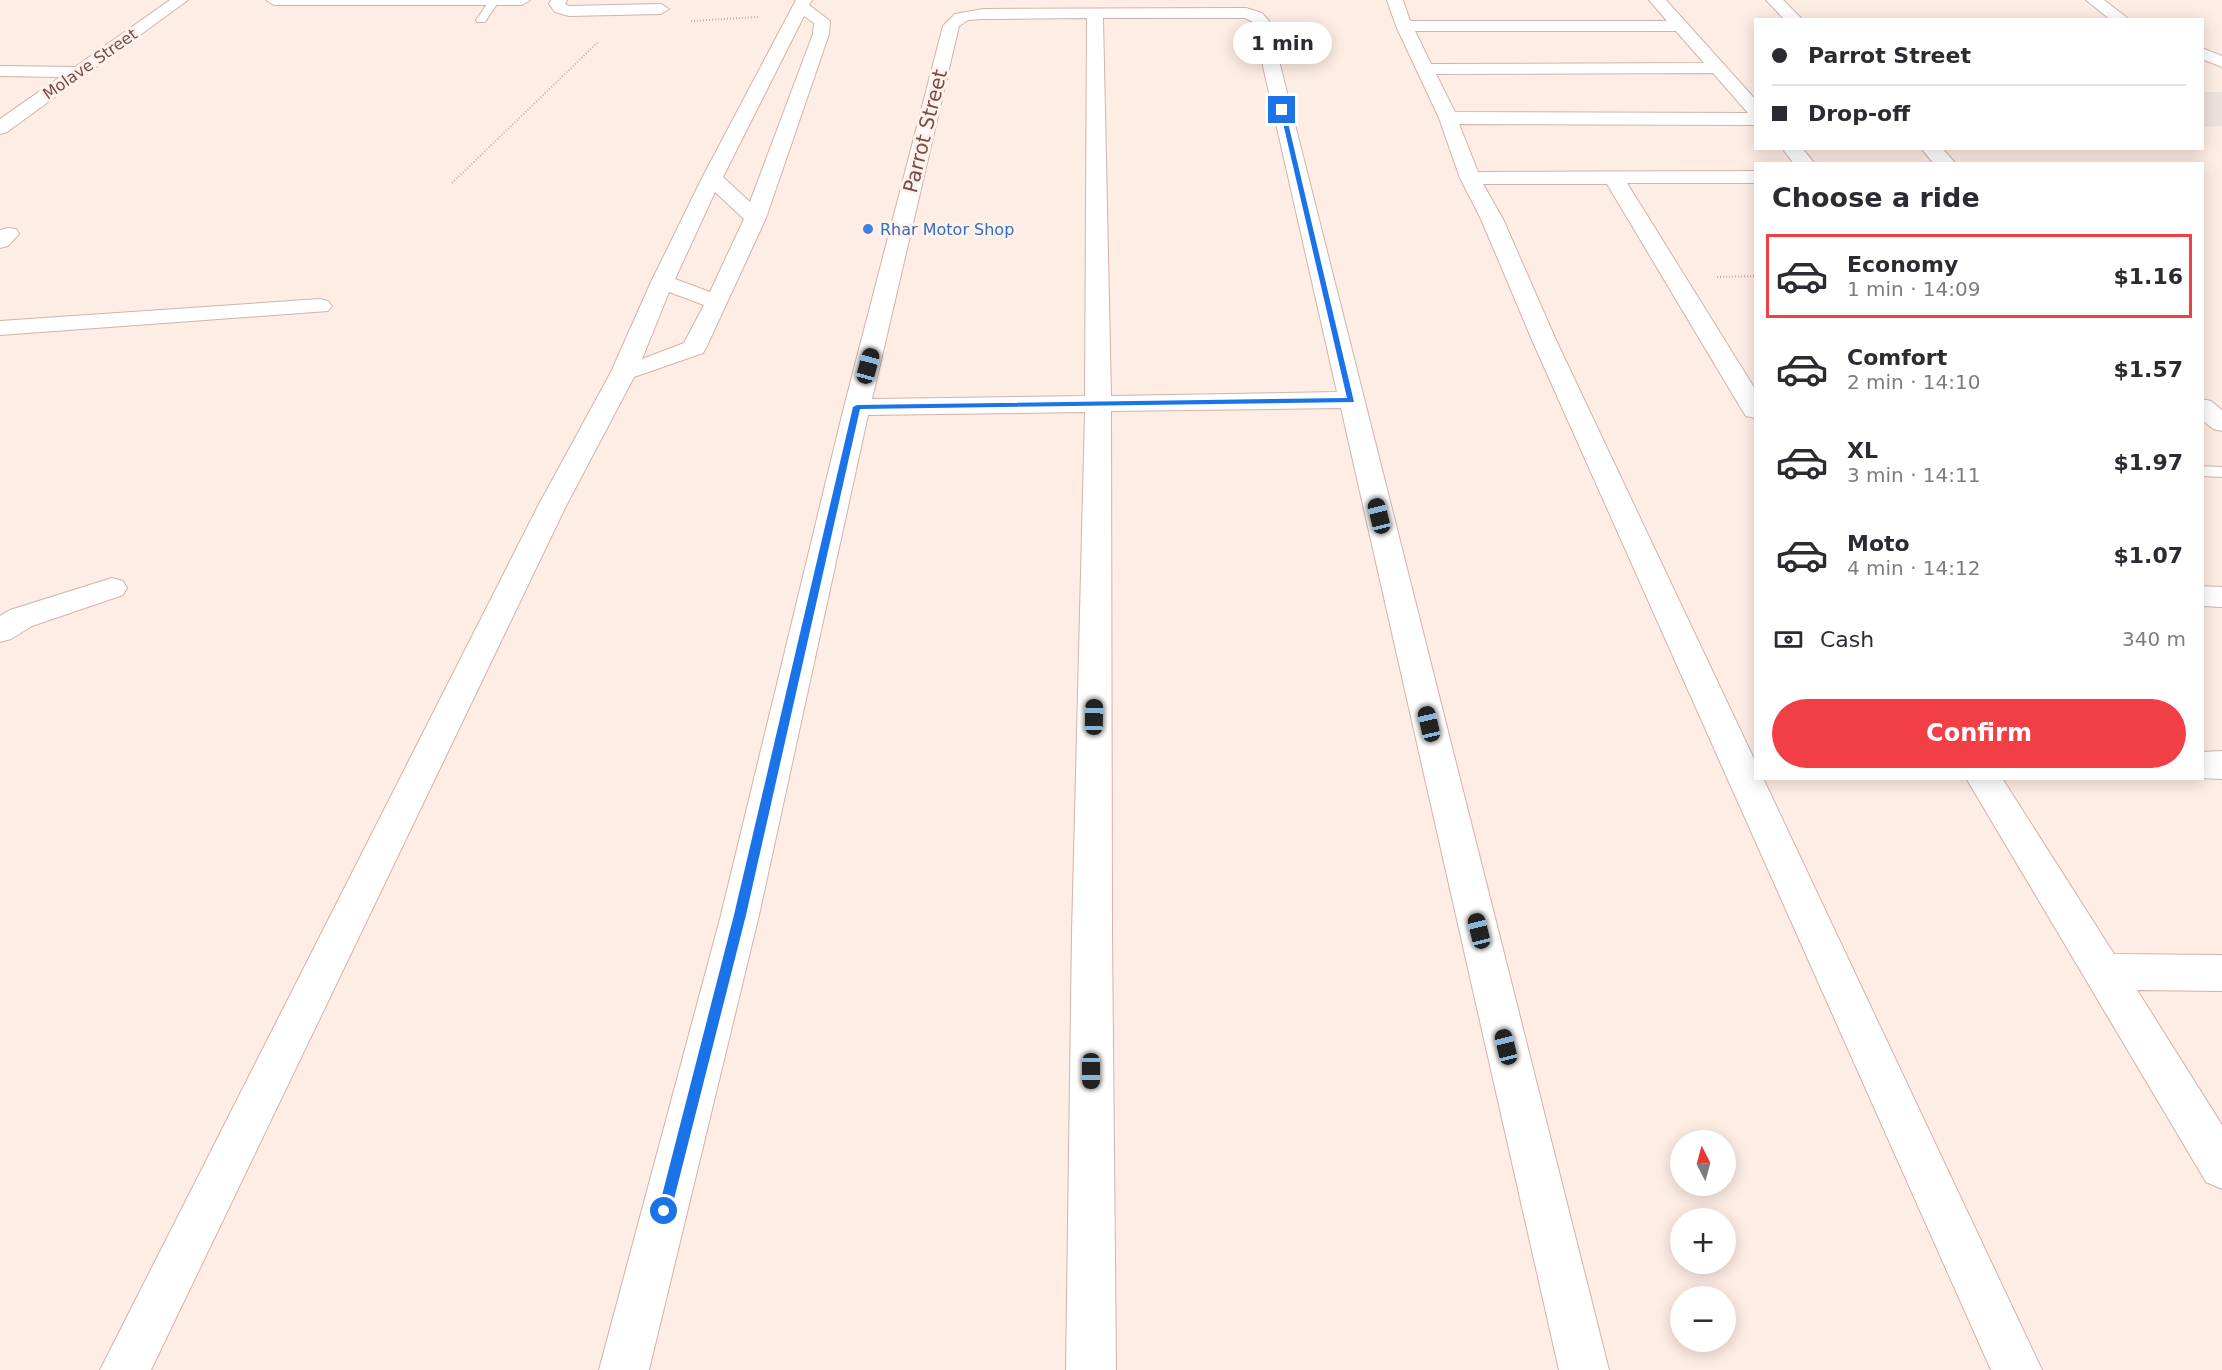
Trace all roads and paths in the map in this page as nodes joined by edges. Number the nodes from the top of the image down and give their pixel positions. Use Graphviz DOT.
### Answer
graph roads {
  1 [pos="180,0"];
  2 [pos="274,0"];
  3 [pos="522,0"];
  4 [pos="559,0"];
  5 [pos="1657,0"];
  6 [pos="1774,0"];
  7 [pos="2094,0"];
  8 [pos="494,1"];
  9 [pos="661,9"];
  10 [pos="1400,13"];
  11 [pos="802,14"];
  12 [pos="1095,14"];
  13 [pos="1794,18"];
  14 [pos="2119,18"];
  15 [pos="481,20"];
  16 [pos="686,21"];
  17 [pos="1678,26"];
  18 [pos="603,38"];
  19 [pos="2204,54"];
  20 [pos="2222,62"];
  21 [pos="1720,68"];
  22 [pos="1424,69"];
  23 [pos="0,71"];
  24 [pos="78,72"];
  25 [pos="1754,109"];
  26 [pos="1448,117"];
  27 [pos="1754,119"];
  28 [pos="0,128"];
  29 [pos="1793,150"];
  30 [pos="1932,150"];
  31 [pos="1803,162"];
  32 [pos="1944,162"];
  33 [pos="1613,177"];
  34 [pos="1754,177"];
  35 [pos="712,178"];
  36 [pos="1470,178"];
  37 [pos="452,183"];
  38 [pos="755,218"];
  39 [pos="662,282"];
  40 [pos="717,302"];
  41 [pos="320,306"];
  42 [pos="0,328"];
  43 [pos="1730,368"];
  44 [pos="1754,368"];
  45 [pos="624,372"];
  46 [pos="1351,400"];
  47 [pos="1098,405"];
  48 [pos="857,407"];
  49 [pos="1754,408"];
  50 [pos="2204,409"];
  51 [pos="2222,423"];
  52 [pos="2204,471"];
  53 [pos="2222,471"];
  54 [pos="112,588"];
  55 [pos="2204,596"];
  56 [pos="2222,597"];
  57 [pos="0,631"];
  58 [pos="2222,765"];
  59 [pos="2204,766"];
  60 [pos="1984,780"];
  61 [pos="2103,972"];
  62 [pos="2222,973"];
  63 [pos="2222,1166"];
  64 [pos="125,1370"];
  65 [pos="624,1370"];
  66 [pos="1091,1370"];
  67 [pos="1584,1370"];
  68 [pos="2018,1370"];
  1 -- 24 [label="street, Molave Street"];
  2 -- 8 [label="street"];
  3 -- 8 [label="street"];
  4 -- 9 [label="street"];
  5 -- 17 [label="street"];
  6 -- 13 [label="street"];
  7 -- 14 [label="street"];
  8 -- 15 [label="lane"];
  10 -- 17 [label="street"];
  10 -- 22 [label="street"];
  11 -- 16 [label="path"];
  11 -- 35 [label="street"];
  11 -- 38 [label="street"];
  12 -- 46 [label="street"];
  12 -- 47 [label="street"];
  12 -- 48 [label="street, Parrot Street"];
  17 -- 21 [label="street"];
  18 -- 37 [label="path"];
  19 -- 20 [label="street"];
  21 -- 22 [label="street"];
  21 -- 25 [label="street"];
  22 -- 26 [label="street"];
  23 -- 24 [label="street"];
  24 -- 28 [label="street, Molave Street"];
  26 -- 27 [label="street"];
  26 -- 36 [label="street"];
  29 -- 31 [label="street"];
  30 -- 32 [label="street"];
  33 -- 34 [label="street"];
  33 -- 36 [label="street"];
  33 -- 43 [label="street"];
  35 -- 38 [label="street"];
  35 -- 39 [label="street"];
  36 -- 68 [label="street"];
  38 -- 40 [label="street"];
  39 -- 40 [label="street"];
  39 -- 45 [label="street"];
  40 -- 45 [label="street"];
  41 -- 42 [label="street"];
  43 -- 44 [label="street"];
  43 -- 49 [label="street"];
  45 -- 64 [label="street"];
  46 -- 47 [label="street"];
  46 -- 67 [label="street"];
  47 -- 48 [label="street"];
  47 -- 66 [label="street"];
  48 -- 65 [label="street, Parrot Street"];
  50 -- 51 [label="street"];
  52 -- 53 [label="lane"];
  54 -- 57 [label="street"];
  55 -- 56 [label="street"];
  58 -- 59 [label="street"];
  60 -- 61 [label="street"];
  61 -- 62 [label="street"];
  61 -- 63 [label="street"];
}
